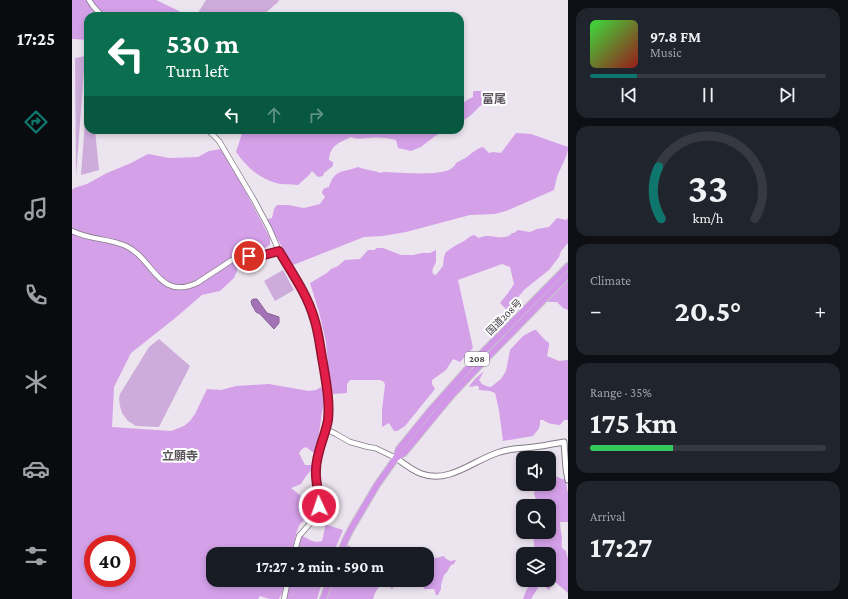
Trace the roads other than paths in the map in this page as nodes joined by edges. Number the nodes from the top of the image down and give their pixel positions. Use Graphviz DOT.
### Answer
graph roads {
  1 [pos="89,0"];
  2 [pos="99,12"];
  3 [pos="212,134"];
  4 [pos="72,231"];
  5 [pos="279,251"];
  6 [pos="568,266"];
  7 [pos="568,275"];
  8 [pos="326,429"];
  9 [pos="566,442"];
  10 [pos="396,458"];
  11 [pos="568,480"];
  12 [pos="296,547"];
  13 [pos="342,547"];
  14 [pos="287,587"];
  15 [pos="327,587"];
  16 [pos="284,599"];
  17 [pos="323,599"];
  1 -- 2 [label="street"];
  3 -- 5 [label="street"];
  4 -- 5 [label="street"];
  5 -- 8 [label="street"];
  6 -- 10 [label="highway, 国道208号 / 208"];
  7 -- 10 [label="highway, 国道208号 / 208"];
  8 -- 10 [label="street"];
  8 -- 12 [label="street"];
  9 -- 10 [label="main road"];
  9 -- 11 [label="main road"];
  10 -- 13 [label="highway, 国道208号 / 208"];
  14 -- 16 [label="street"];
  15 -- 17 [label="highway"];
}
